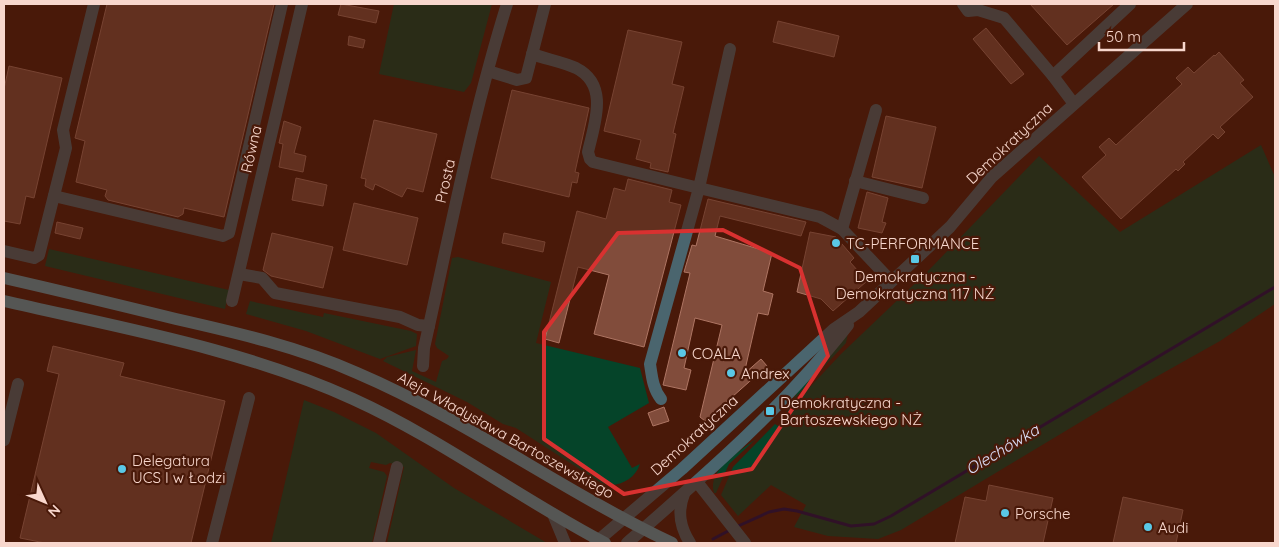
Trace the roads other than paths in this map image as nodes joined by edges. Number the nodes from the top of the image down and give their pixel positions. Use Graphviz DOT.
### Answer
graph roads {
  1 [pos="94,4"];
  2 [pos="282,4"];
  3 [pos="302,4"];
  4 [pos="507,4"];
  5 [pos="545,4"];
  6 [pos="963,4"];
  7 [pos="1130,4"];
  8 [pos="1188,4"];
  9 [pos="730,49"];
  10 [pos="532,54"];
  11 [pos="488,71"];
  12 [pos="1053,76"];
  13 [pos="1074,104"];
  14 [pos="876,110"];
  15 [pos="855,181"];
  16 [pos="699,188"];
  17 [pos="54,196"];
  18 [pos="923,198"];
  19 [pos="842,229"];
  20 [pos="4,251"];
  21 [pos="239,274"];
  22 [pos="4,278"];
  23 [pos="892,281"];
  24 [pos="4,301"];
  25 [pos="232,301"];
  26 [pos="859,312"];
  27 [pos="429,326"];
  28 [pos="422,366"];
  29 [pos="18,384"];
  30 [pos="249,398"];
  31 [pos="661,400"];
  32 [pos="4,440"];
  33 [pos="397,467"];
  34 [pos="697,482"];
  35 [pos="685,493"];
  36 [pos="553,514"];
  37 [pos="624,519"];
  38 [pos="643,529"];
  39 [pos="742,539"];
  40 [pos="600,542"];
  41 [pos="212,543"];
  42 [pos="379,543"];
  43 [pos="565,543"];
  44 [pos="627,543"];
  45 [pos="672,543"];
  46 [pos="690,543"];
  1 -- 17 [label="street"];
  2 -- 17 [label="street"];
  3 -- 21 [label="street, Równa"];
  4 -- 11 [label="street, Prosta"];
  5 -- 10 [label="street"];
  6 -- 12 [label="street"];
  7 -- 12 [label="street"];
  8 -- 13 [label="street, Demokratyczna"];
  9 -- 16 [label="street"];
  10 -- 11 [label="street"];
  10 -- 16 [label="street"];
  11 -- 27 [label="street, Prosta"];
  12 -- 13 [label="street"];
  13 -- 23 [label="street, Demokratyczna"];
  14 -- 15 [label="street"];
  15 -- 18 [label="street"];
  15 -- 19 [label="street"];
  16 -- 19 [label="street"];
  16 -- 31 [label="street"];
  17 -- 20 [label="street"];
  19 -- 23 [label="street"];
  21 -- 25 [label="street, Równa"];
  21 -- 27 [label="street"];
  22 -- 37 [label="main road, Aleja Władysława Bartoszewskiego"];
  23 -- 26 [label="street, Demokratyczna"];
  24 -- 36 [label="main road"];
  26 -- 34 [label="street, Demokratyczna"];
  26 -- 37 [label="street, Demokratyczna"];
  27 -- 28 [label="street, Prosta"];
  29 -- 32 [label="street"];
  30 -- 41 [label="street"];
  33 -- 42 [label="street"];
  34 -- 35 [label="street, Demokratyczna"];
  34 -- 39 [label="street"];
  35 -- 38 [label="street, Demokratyczna"];
  35 -- 46 [label="street"];
  36 -- 40 [label="main road"];
  36 -- 43 [label="street"];
  37 -- 38 [label="main road, Aleja Władysława Bartoszewskiego"];
  37 -- 40 [label="street, Demokratyczna"];
  38 -- 44 [label="street, Demokratyczna"];
  38 -- 45 [label="main road, Aleja Władysława Bartoszewskiego"];
}
